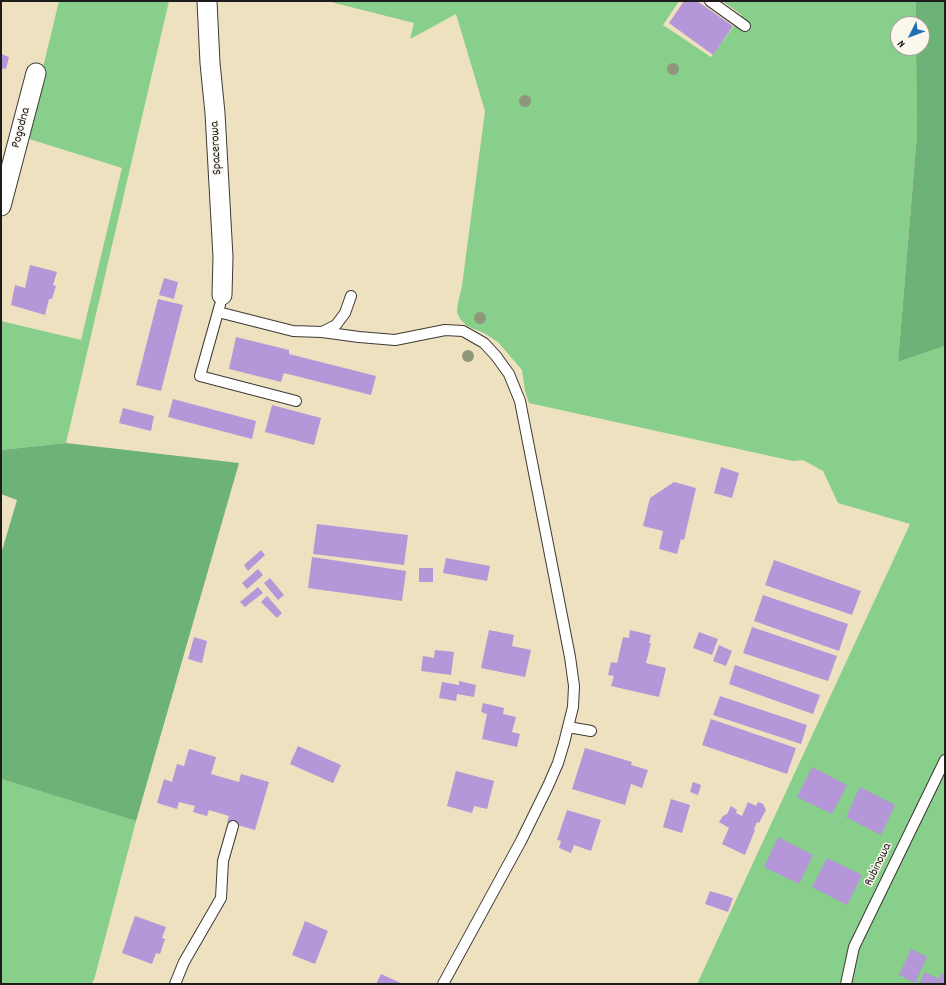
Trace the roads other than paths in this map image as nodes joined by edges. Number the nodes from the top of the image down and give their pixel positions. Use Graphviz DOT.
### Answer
graph roads {
  1 [pos="207,1"];
  2 [pos="710,1"];
  3 [pos="745,26"];
  4 [pos="36,73"];
  5 [pos="1,206"];
  6 [pos="351,296"];
  7 [pos="220,303"];
  8 [pos="322,332"];
  9 [pos="296,401"];
  10 [pos="568,727"];
  11 [pos="591,731"];
  12 [pos="945,760"];
  13 [pos="233,826"];
  14 [pos="175,984"];
  15 [pos="443,984"];
  16 [pos="846,984"];
  1 -- 7 [label="street, Spacerowa"];
  2 -- 3 [label="lane"];
  4 -- 5 [label="street, Pogodna"];
  6 -- 8 [label="lane"];
  7 -- 8 [label="lane"];
  7 -- 9 [label="lane"];
  8 -- 10 [label="lane"];
  10 -- 11 [label="lane"];
  10 -- 15 [label="lane"];
  12 -- 16 [label="lane, Rubinowa"];
  13 -- 14 [label="lane"];
}
